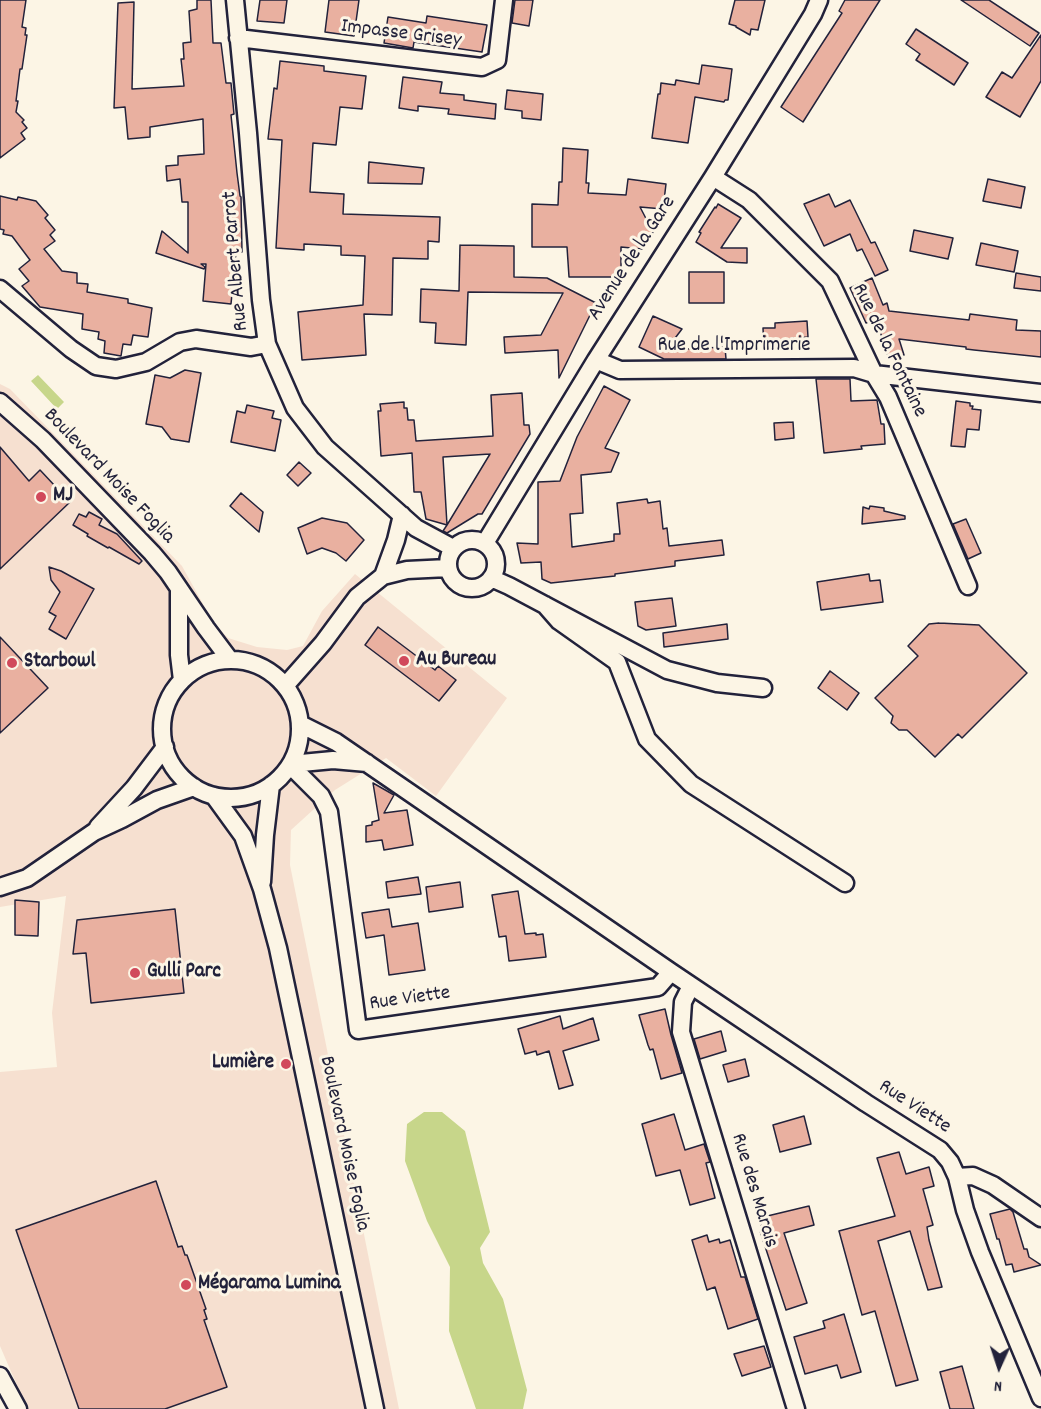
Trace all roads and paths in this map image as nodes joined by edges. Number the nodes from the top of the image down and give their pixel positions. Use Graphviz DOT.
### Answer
graph roads {
  1 [pos="235,0"];
  2 [pos="504,0"];
  3 [pos="819,0"];
  4 [pos="238,38"];
  5 [pos="712,177"];
  6 [pos="0,289"];
  7 [pos="267,344"];
  8 [pos="596,360"];
  9 [pos="874,374"];
  10 [pos="1041,393"];
  11 [pos="0,402"];
  12 [pos="402,515"];
  13 [pos="485,543"];
  14 [pos="453,548"];
  15 [pos="448,568"];
  16 [pos="383,576"];
  17 [pos="491,578"];
  18 [pos="968,586"];
  19 [pos="179,588"];
  20 [pos="545,605"];
  21 [pos="230,660"];
  22 [pos="183,680"];
  23 [pos="285,686"];
  24 [pos="764,688"];
  25 [pos="300,724"];
  26 [pos="165,747"];
  27 [pos="368,763"];
  28 [pos="291,764"];
  29 [pos="271,785"];
  30 [pos="194,787"];
  31 [pos="214,796"];
  32 [pos="94,832"];
  33 [pos="845,883"];
  34 [pos="0,887"];
  35 [pos="262,889"];
  36 [pos="671,972"];
  37 [pos="691,986"];
  38 [pos="957,1177"];
  39 [pos="1041,1218"];
  40 [pos="0,1377"];
  41 [pos="1041,1398"];
  42 [pos="18,1409"];
  43 [pos="375,1409"];
  44 [pos="796,1409"];
  1 -- 4 [label="street, Rue Albert Parrot"];
  2 -- 4 [label="street, Impasse Grisey"];
  3 -- 5 [label="street, Avenue de la Gare"];
  4 -- 7 [label="street, Rue Albert Parrot"];
  5 -- 8 [label="street, Avenue de la Gare"];
  5 -- 9 [label="street, Rue de la Fontaine"];
  6 -- 7 [label="street"];
  7 -- 12 [label="street, Rue Albert Parrot"];
  8 -- 9 [label="street, Rue de l'Imprimerie"];
  8 -- 13 [label="street, Avenue de la Gare"];
  9 -- 10 [label="street, Rue de l'Imprimerie"];
  9 -- 18 [label="street, Rue de la Fontaine"];
  11 -- 19 [label="street, Boulevard Moise Foglia"];
  12 -- 14 [label="street, Rue Albert Parrot"];
  12 -- 16 [label="street"];
  13 -- 14 [label="street"];
  13 -- 17 [label="street"];
  14 -- 15 [label="street"];
  15 -- 16 [label="street"];
  15 -- 17 [label="street"];
  16 -- 23 [label="street"];
  17 -- 20 [label="street"];
  19 -- 21 [label="street, Boulevard Moise Foglia"];
  19 -- 22 [label="street"];
  20 -- 24 [label="street"];
  20 -- 33 [label="street"];
  21 -- 22 [label="street"];
  21 -- 23 [label="street"];
  22 -- 26 [label="street"];
  23 -- 25 [label="street"];
  25 -- 27 [label="street, Rue Viette"];
  25 -- 28 [label="street"];
  26 -- 30 [label="street"];
  26 -- 32 [label="street"];
  27 -- 28 [label="street, Rue Viette"];
  27 -- 36 [label="street, Rue Viette"];
  28 -- 29 [label="street"];
  28 -- 36 [label="street, Rue Viette"];
  29 -- 31 [label="street"];
  29 -- 35 [label="street, Boulevard Moise Foglia"];
  30 -- 31 [label="street"];
  30 -- 32 [label="street"];
  31 -- 35 [label="street, Boulevard Moise Foglia"];
  32 -- 34 [label="street"];
  35 -- 43 [label="street, Boulevard Moise Foglia"];
  36 -- 37 [label="street, Rue Viette"];
  37 -- 38 [label="street, Rue Viette"];
  37 -- 44 [label="street, Rue des Marais"];
  38 -- 39 [label="street"];
  38 -- 41 [label="street, Rue Viette"];
  40 -- 42 [label="street"];
}
